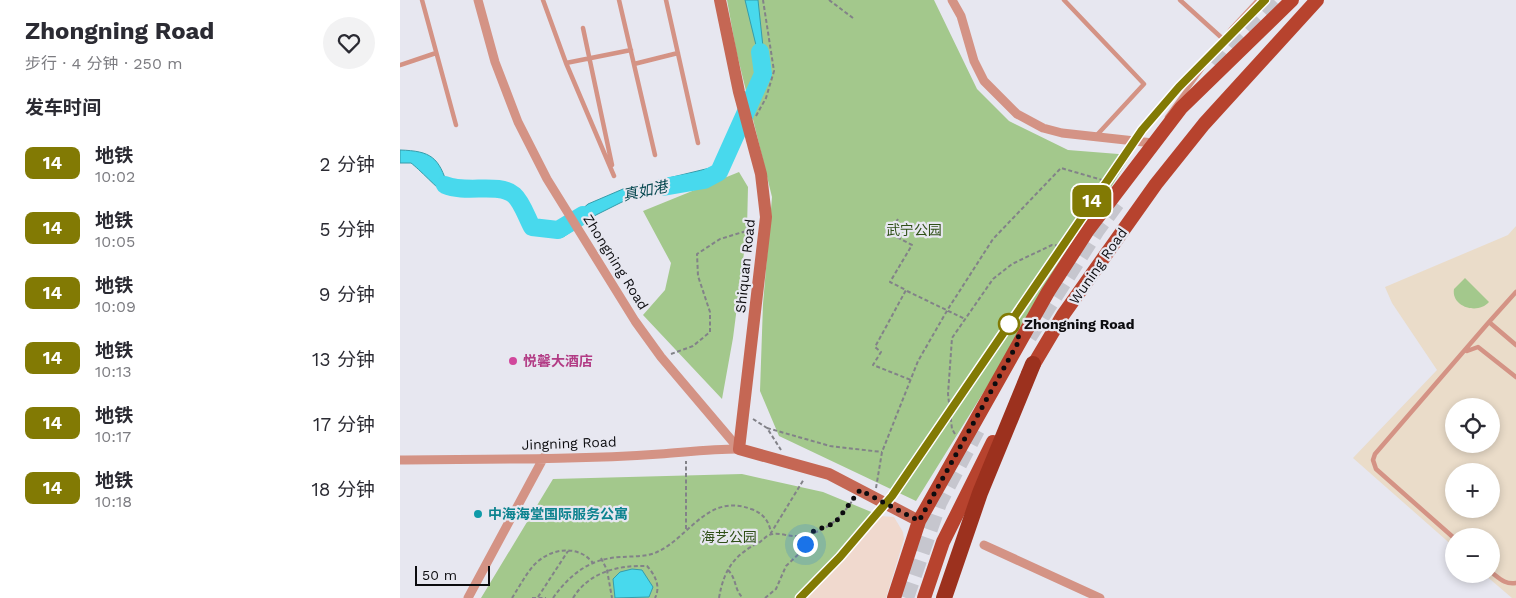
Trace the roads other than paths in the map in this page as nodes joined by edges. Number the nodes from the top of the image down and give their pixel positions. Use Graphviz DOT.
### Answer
graph roads {
  1 [pos="422,0"];
  2 [pos="478,0"];
  3 [pos="543,0"];
  4 [pos="619,0"];
  5 [pos="666,0"];
  6 [pos="720,0"];
  7 [pos="952,0"];
  8 [pos="1064,0"];
  9 [pos="1180,0"];
  10 [pos="1258,0"];
  11 [pos="1292,0"];
  12 [pos="1317,0"];
  13 [pos="583,28"];
  14 [pos="1223,39"];
  15 [pos="631,50"];
  16 [pos="436,53"];
  17 [pos="678,54"];
  18 [pos="590,58"];
  19 [pos="566,64"];
  20 [pos="634,64"];
  21 [pos="400,65"];
  22 [pos="456,125"];
  23 [pos="1096,136"];
  24 [pos="698,143"];
  25 [pos="1153,143"];
  26 [pos="655,155"];
  27 [pos="1516,292"];
  28 [pos="1489,322"];
  29 [pos="1516,345"];
  30 [pos="1462,353"];
  31 [pos="1034,364"];
  32 [pos="1516,377"];
  33 [pos="739,449"];
  34 [pos="544,457"];
  35 [pos="400,460"];
  36 [pos="919,521"];
  37 [pos="1445,530"];
  38 [pos="984,545"];
  39 [pos="1500,579"];
  40 [pos="1516,583"];
  41 [pos="468,598"];
  42 [pos="894,598"];
  43 [pos="924,598"];
  44 [pos="944,598"];
  45 [pos="1100,598"];
  1 -- 16 [label="lane"];
  2 -- 33 [label="street, Zhongning Road"];
  3 -- 19 [label="lane"];
  4 -- 15 [label="lane"];
  5 -- 17 [label="lane"];
  6 -- 33 [label="street, Shiquan Road"];
  7 -- 23 [label="street"];
  8 -- 23 [label="lane"];
  9 -- 14 [label="lane"];
  10 -- 14 [label="lane"];
  11 -- 25 [label="main road"];
  12 -- 31 [label="main road, Wuning Road"];
  13 -- 18 [label="lane"];
  14 -- 25 [label="lane"];
  15 -- 18 [label="lane"];
  15 -- 20 [label="lane"];
  16 -- 21 [label="lane"];
  16 -- 22 [label="lane"];
  17 -- 20 [label="lane"];
  17 -- 24 [label="lane"];
  18 -- 19 [label="lane"];
  18 -- 19 [label="lane"];
  20 -- 26 [label="lane"];
  23 -- 25 [label="street"];
  25 -- 36 [label="main road"];
  27 -- 28 [label="lane"];
  28 -- 29 [label="lane"];
  28 -- 30 [label="lane"];
  30 -- 32 [label="lane"];
  30 -- 37 [label="lane"];
  31 -- 43 [label="main road, Wuning Road"];
  31 -- 44 [label="highway"];
  33 -- 34 [label="street, Jingning Road"];
  33 -- 36 [label="street"];
  34 -- 35 [label="street, Jingning Road"];
  34 -- 41 [label="street"];
  36 -- 42 [label="main road"];
  38 -- 45 [label="street"];
  39 -- 40 [label="lane"];
}
